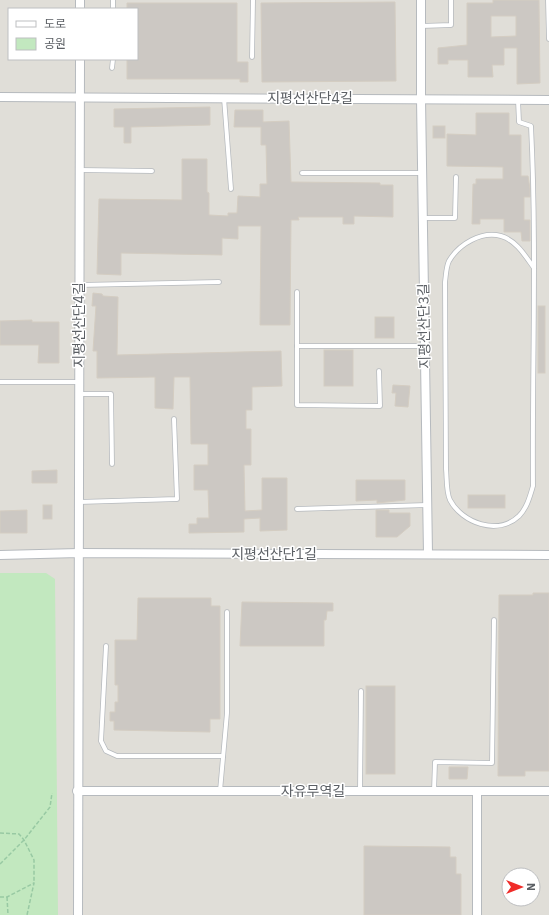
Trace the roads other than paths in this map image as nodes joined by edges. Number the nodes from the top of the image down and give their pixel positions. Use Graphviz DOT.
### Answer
graph roads {
  1 [pos="253,0"];
  2 [pos="421,0"];
  3 [pos="451,0"];
  4 [pos="548,0"];
  5 [pos="421,26"];
  6 [pos="549,39"];
  7 [pos="252,57"];
  8 [pos="80,60"];
  9 [pos="112,60"];
  10 [pos="112,68"];
  11 [pos="80,96"];
  12 [pos="0,97"];
  13 [pos="224,97"];
  14 [pos="421,99"];
  15 [pos="518,99"];
  16 [pos="549,100"];
  17 [pos="80,170"];
  18 [pos="152,171"];
  19 [pos="302,173"];
  20 [pos="422,173"];
  21 [pos="456,177"];
  22 [pos="231,189"];
  23 [pos="422,218"];
  24 [pos="534,268"];
  25 [pos="219,282"];
  26 [pos="80,285"];
  27 [pos="297,292"];
  28 [pos="297,346"];
  29 [pos="425,346"];
  30 [pos="379,371"];
  31 [pos="0,382"];
  32 [pos="79,382"];
  33 [pos="79,394"];
  34 [pos="174,419"];
  35 [pos="112,464"];
  36 [pos="79,502"];
  37 [pos="427,505"];
  38 [pos="297,509"];
  39 [pos="79,553"];
  40 [pos="428,554"];
  41 [pos="0,555"];
  42 [pos="549,555"];
  43 [pos="227,612"];
  44 [pos="494,620"];
  45 [pos="106,646"];
  46 [pos="361,691"];
  47 [pos="223,756"];
  48 [pos="77,791"];
  49 [pos="220,791"];
  50 [pos="360,791"];
  51 [pos="434,791"];
  52 [pos="477,791"];
  53 [pos="549,791"];
  54 [pos="78,915"];
  55 [pos="477,915"];
  1 -- 7 [label="lane"];
  2 -- 5 [label="street, 지평선산단3길"];
  3 -- 5 [label="lane"];
  4 -- 6 [label="lane"];
  5 -- 14 [label="street, 지평선산단3길"];
  8 -- 11 [label="street, 지평선산단4길"];
  9 -- 10 [label="lane"];
  11 -- 12 [label="street"];
  11 -- 13 [label="street, 지평선산단4길"];
  11 -- 17 [label="street, 지평선산단4길"];
  13 -- 14 [label="street, 지평선산단4길"];
  13 -- 22 [label="lane"];
  14 -- 15 [label="street"];
  14 -- 20 [label="street, 지평선산단3길"];
  15 -- 16 [label="street"];
  15 -- 24 [label="lane"];
  17 -- 18 [label="lane"];
  17 -- 26 [label="street, 지평선산단4길"];
  19 -- 20 [label="lane"];
  20 -- 23 [label="street, 지평선산단3길"];
  21 -- 23 [label="lane"];
  23 -- 29 [label="street, 지평선산단3길"];
  24 -- 24 [label="lane"];
  25 -- 26 [label="lane"];
  26 -- 32 [label="street, 지평선산단4길"];
  27 -- 28 [label="lane"];
  28 -- 29 [label="lane"];
  28 -- 30 [label="lane"];
  29 -- 37 [label="street, 지평선산단3길"];
  31 -- 32 [label="lane"];
  32 -- 33 [label="street, 지평선산단4길"];
  33 -- 35 [label="lane"];
  33 -- 36 [label="street, 지평선산단4길"];
  34 -- 36 [label="lane"];
  36 -- 39 [label="street, 지평선산단4길"];
  37 -- 38 [label="lane"];
  37 -- 40 [label="street, 지평선산단3길"];
  39 -- 40 [label="street, 지평선산단1길"];
  39 -- 41 [label="street, 지평선산단1길"];
  39 -- 48 [label="street"];
  40 -- 42 [label="street, 지평선산단1길"];
  43 -- 47 [label="lane"];
  44 -- 51 [label="lane"];
  45 -- 47 [label="lane"];
  46 -- 50 [label="lane"];
  47 -- 49 [label="lane"];
  48 -- 49 [label="street, 자유무역길"];
  48 -- 54 [label="street"];
  49 -- 50 [label="street, 자유무역길"];
  50 -- 51 [label="street, 자유무역길"];
  51 -- 52 [label="street, 자유무역길"];
  52 -- 53 [label="street, 자유무역길"];
  52 -- 55 [label="street"];
}
